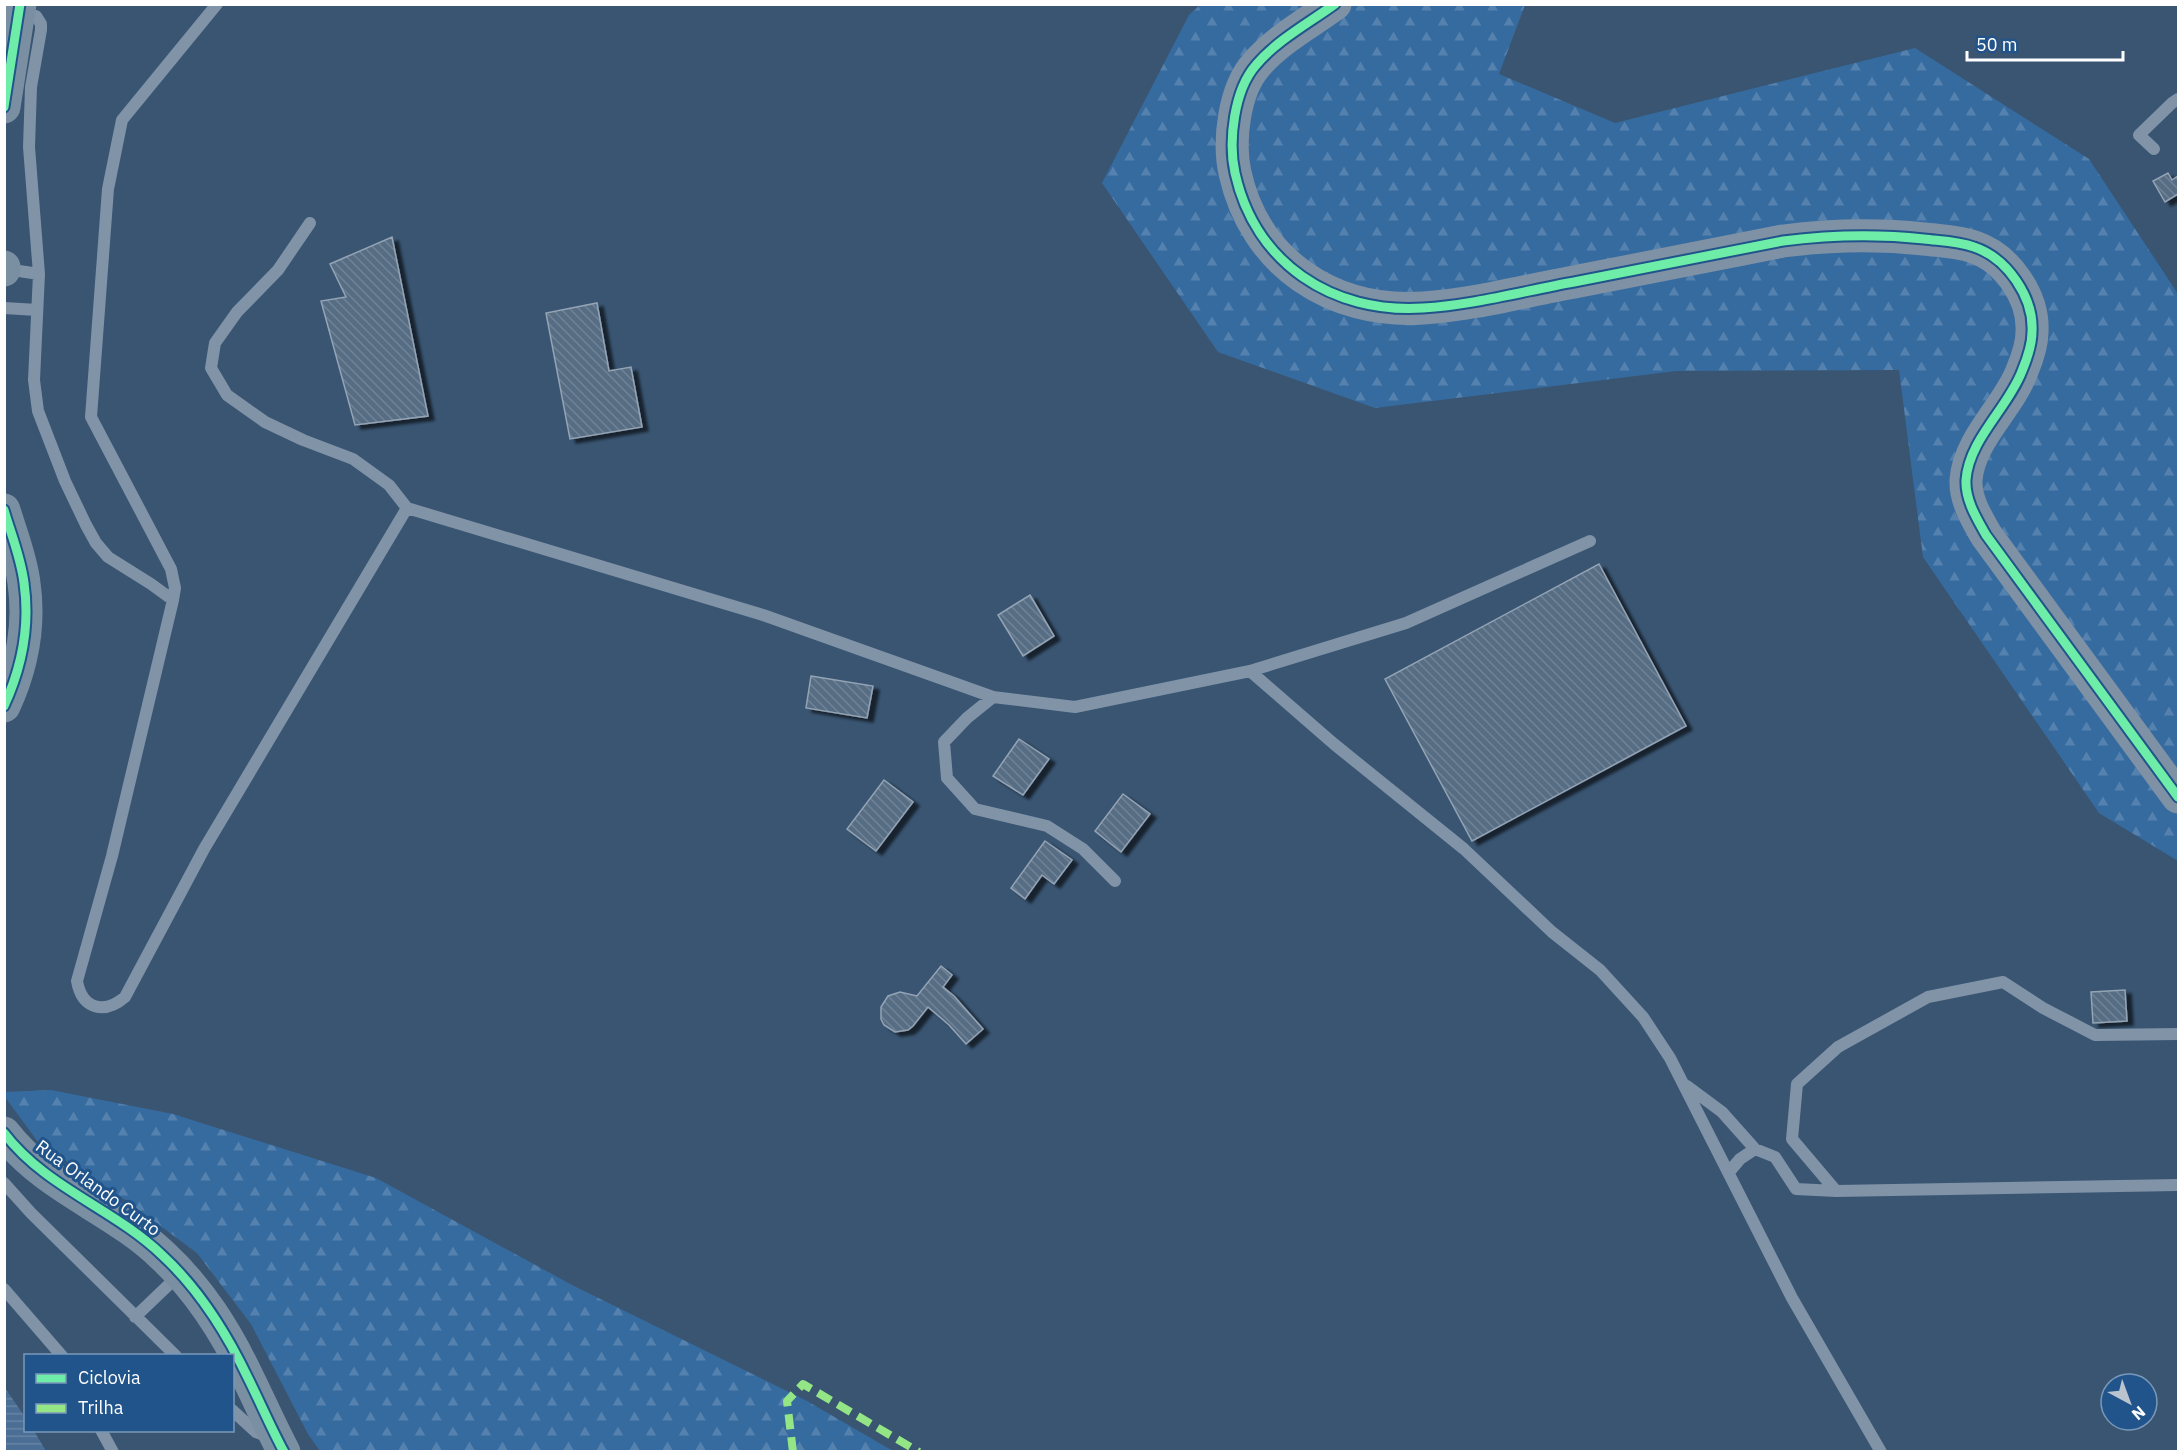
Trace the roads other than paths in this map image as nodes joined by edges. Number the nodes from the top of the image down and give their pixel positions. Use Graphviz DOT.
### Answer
graph roads {
  1 [pos="217,4"];
  2 [pos="1335,4"];
  3 [pos="28,10"];
  4 [pos="2178,99"];
  5 [pos="4,107"];
  6 [pos="2154,148"];
  7 [pos="310,224"];
  8 [pos="5,269"];
  9 [pos="39,274"];
  10 [pos="5,309"];
  11 [pos="37,310"];
  12 [pos="407,508"];
  13 [pos="7,523"];
  14 [pos="1590,541"];
  15 [pos="173,600"];
  16 [pos="1250,671"];
  17 [pos="993,697"];
  18 [pos="4,706"];
  19 [pos="2178,797"];
  20 [pos="1114,881"];
  21 [pos="2178,1034"];
  22 [pos="1683,1083"];
  23 [pos="4,1132"];
  24 [pos="1755,1149"];
  25 [pos="1729,1172"];
  26 [pos="4,1183"];
  27 [pos="2178,1185"];
  28 [pos="1836,1191"];
  29 [pos="181,1273"];
  30 [pos="4,1289"];
  31 [pos="135,1317"];
  32 [pos="60,1354"];
  33 [pos="174,1354"];
  34 [pos="234,1412"];
  35 [pos="102,1432"];
  36 [pos="281,1445"];
  37 [pos="113,1452"];
  38 [pos="1881,1452"];
  1 -- 15 [label="lane"];
  2 -- 19 [label="main road"];
  3 -- 5 [label="main road"];
  3 -- 9 [label="lane"];
  4 -- 6 [label="lane"];
  7 -- 12 [label="lane"];
  8 -- 9 [label="lane"];
  9 -- 11 [label="lane"];
  10 -- 11 [label="lane"];
  11 -- 15 [label="lane"];
  12 -- 15 [label="lane"];
  12 -- 17 [label="lane"];
  13 -- 18 [label="main road"];
  14 -- 16 [label="lane"];
  16 -- 17 [label="lane"];
  16 -- 22 [label="lane"];
  17 -- 20 [label="lane"];
  21 -- 28 [label="lane"];
  22 -- 24 [label="lane"];
  22 -- 25 [label="lane"];
  23 -- 29 [label="main road, Rua Orlando Curto"];
  24 -- 25 [label="lane"];
  24 -- 28 [label="lane"];
  25 -- 38 [label="lane"];
  26 -- 31 [label="lane"];
  27 -- 28 [label="lane"];
  29 -- 31 [label="lane"];
  29 -- 36 [label="main road, Rua Orlando Curto"];
  30 -- 32 [label="lane"];
  31 -- 33 [label="lane"];
  34 -- 36 [label="lane"];
  35 -- 37 [label="lane"];
}
